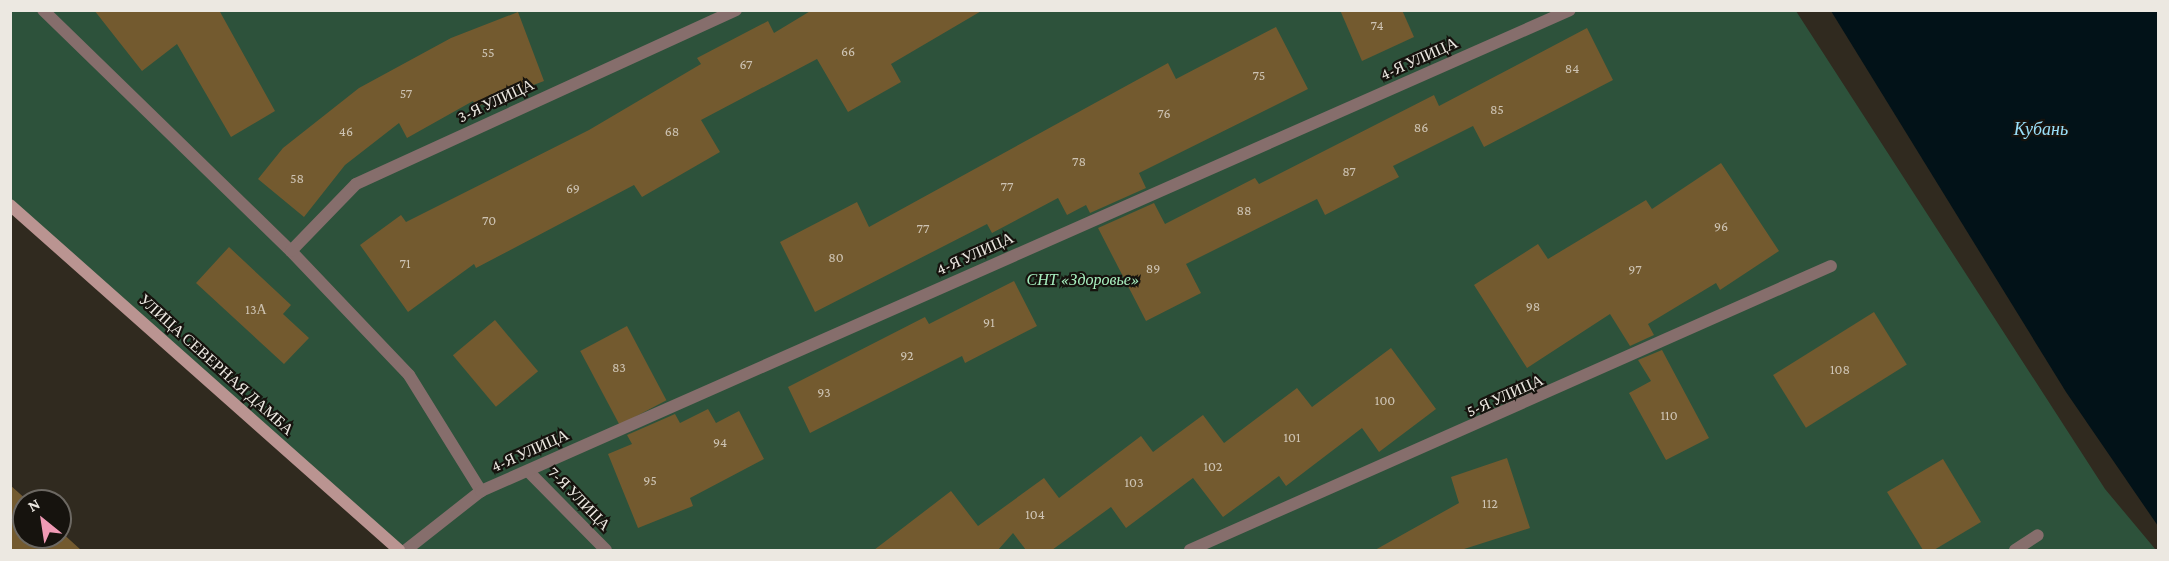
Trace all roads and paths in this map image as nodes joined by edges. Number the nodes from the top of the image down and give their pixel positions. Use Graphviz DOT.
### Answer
graph roads {
  1 [pos="43,10"];
  2 [pos="736,10"];
  3 [pos="1570,10"];
  4 [pos="10,205"];
  5 [pos="291,251"];
  6 [pos="1831,266"];
  7 [pos="528,471"];
  8 [pos="481,491"];
  9 [pos="2038,535"];
  10 [pos="399,550"];
  11 [pos="406,550"];
  12 [pos="606,550"];
  13 [pos="1190,550"];
  14 [pos="2015,550"];
  1 -- 5 [label="street"];
  2 -- 5 [label="street, 3-Я УЛИЦА"];
  3 -- 7 [label="street, 4-Я УЛИЦА"];
  4 -- 10 [label="street, УЛИЦА СЕВЕРНАЯ ДАМБА"];
  5 -- 8 [label="street"];
  6 -- 13 [label="street, 5-Я УЛИЦА"];
  7 -- 8 [label="street, 4-Я УЛИЦА"];
  7 -- 12 [label="street, 7-Я УЛИЦА"];
  8 -- 11 [label="street, 4-Я УЛИЦА"];
  9 -- 14 [label="street"];
}
